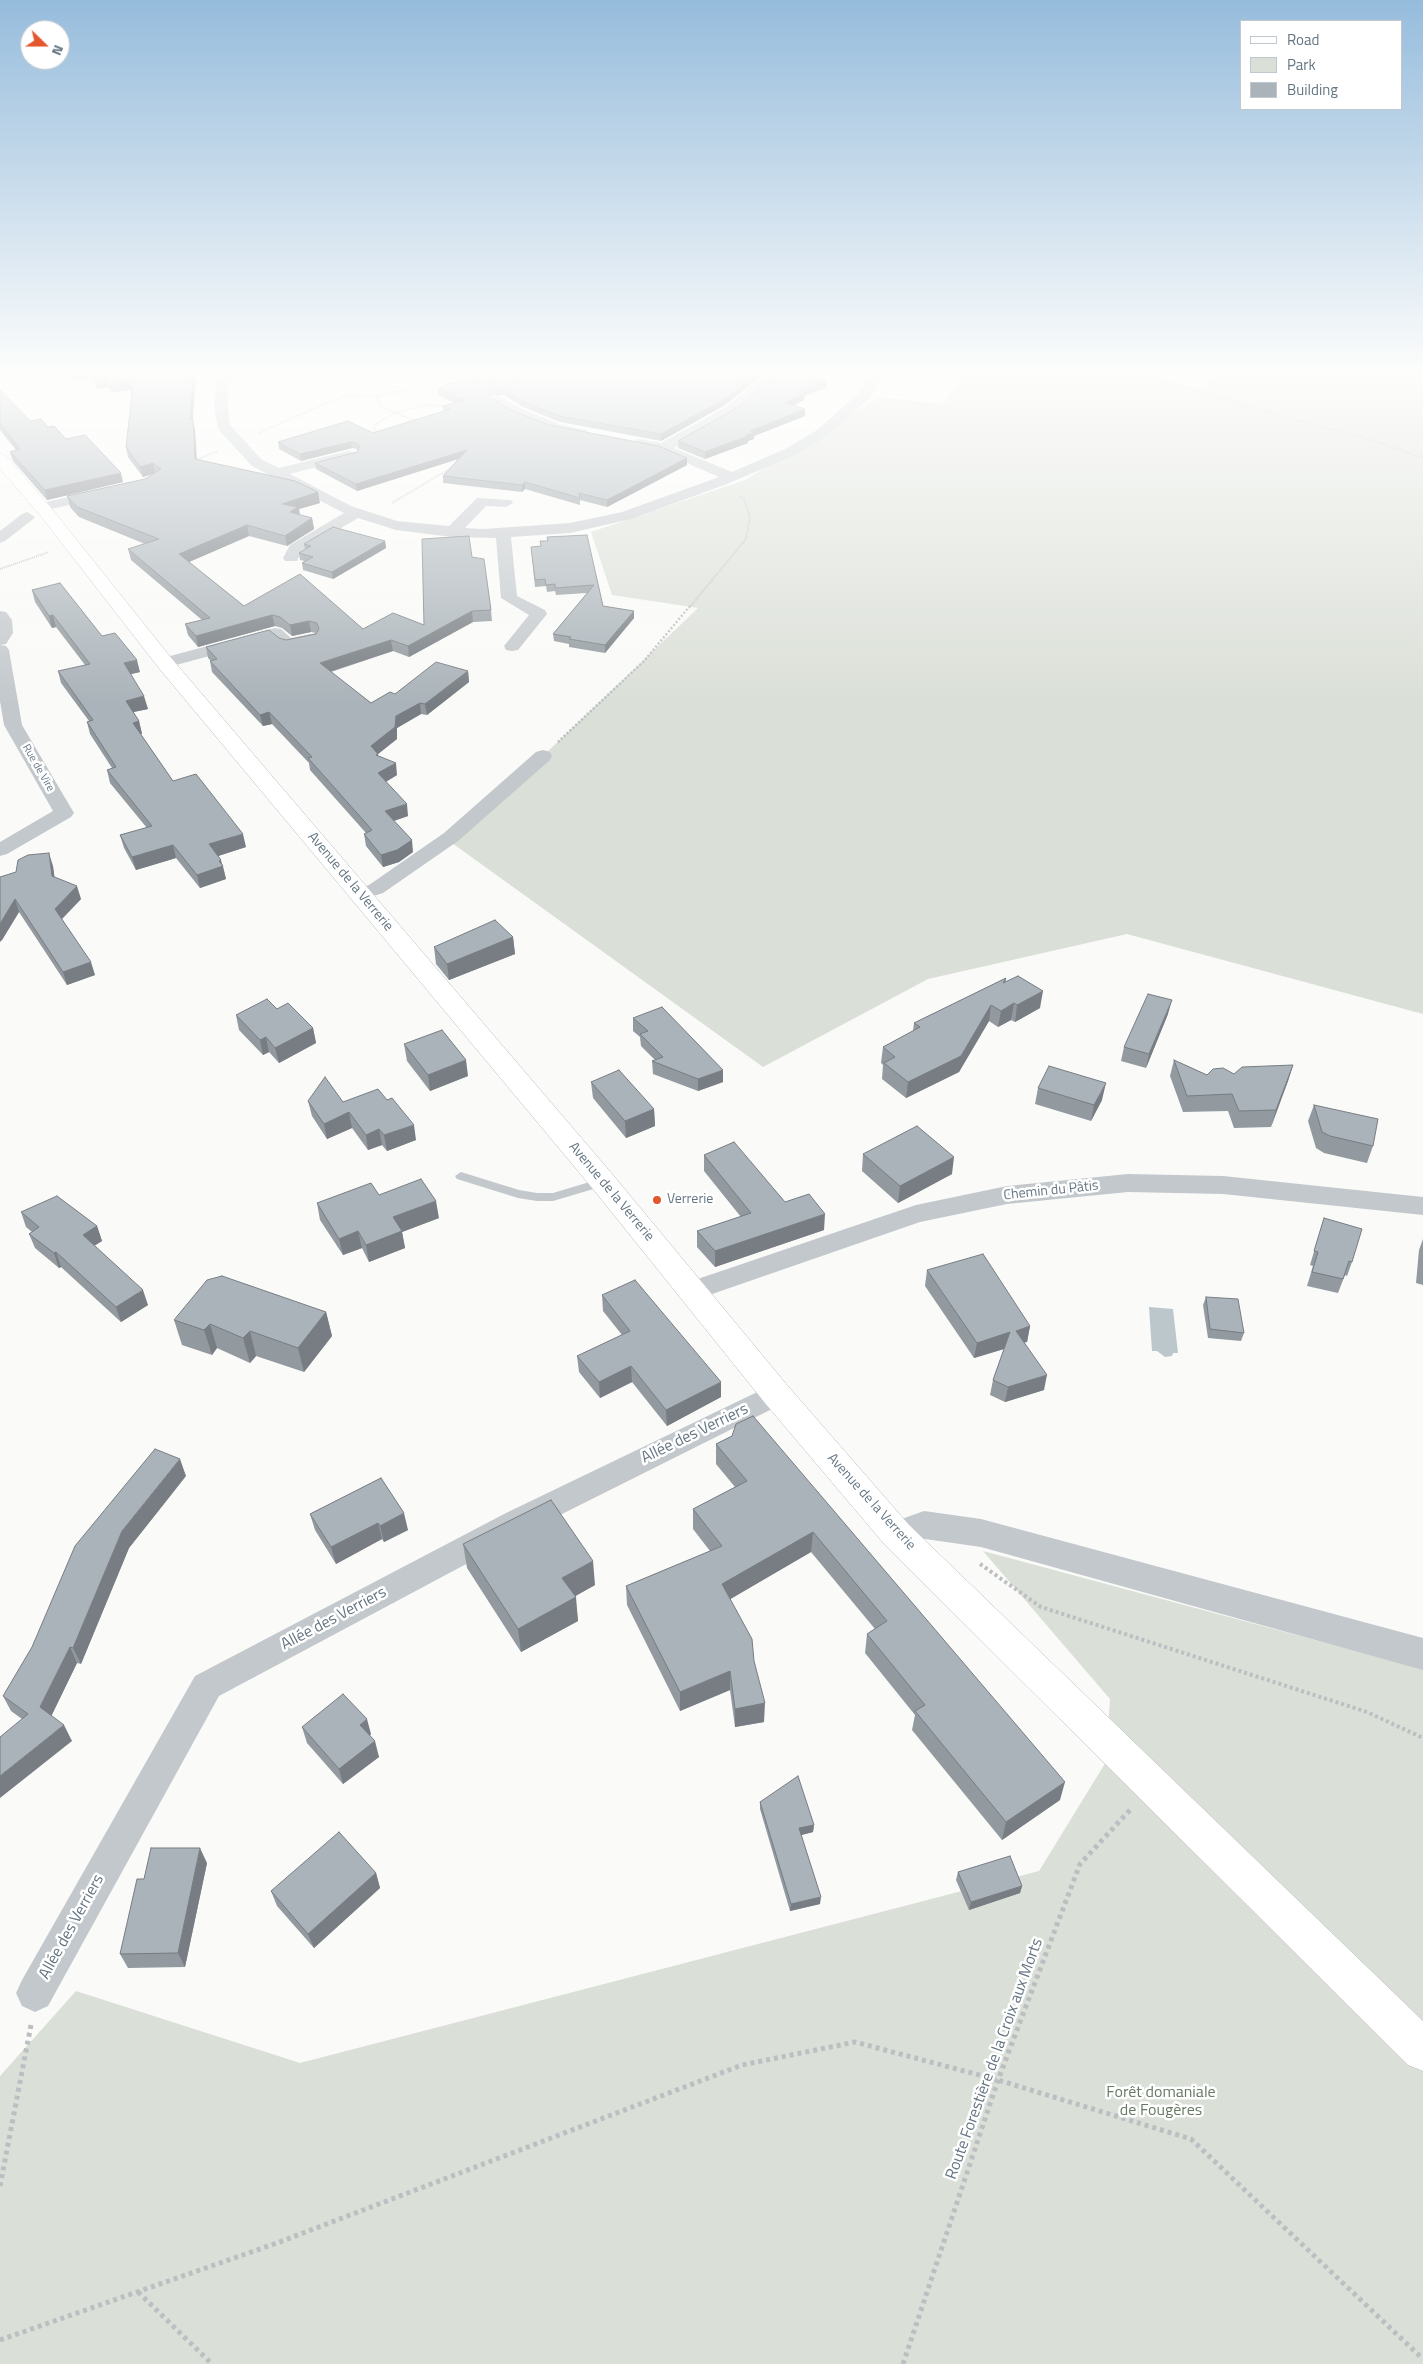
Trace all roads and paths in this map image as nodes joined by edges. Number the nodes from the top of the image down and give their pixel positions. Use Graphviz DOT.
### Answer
graph roads {
  1 [pos="22,484"];
  2 [pos="300,484"];
  3 [pos="422,484"];
  4 [pos="712,484"];
  5 [pos="732,484"];
  6 [pos="114,490"];
  7 [pos="12,499"];
  8 [pos="506,503"];
  9 [pos="42,507"];
  10 [pos="356,513"];
  11 [pos="373,518"];
  12 [pos="452,532"];
  13 [pos="503,533"];
  14 [pos="0,538"];
  15 [pos="62,547"];
  16 [pos="291,558"];
  17 [pos="0,569"];
  18 [pos="94,575"];
  19 [pos="0,616"];
  20 [pos="311,639"];
  21 [pos="0,640"];
  22 [pos="512,646"];
  23 [pos="0,650"];
  24 [pos="165,663"];
  25 [pos="543,756"];
  26 [pos="0,850"];
  27 [pos="360,894"];
  28 [pos="461,1176"];
  29 [pos="603,1182"];
  30 [pos="1423,1206"];
  31 [pos="692,1291"];
  32 [pos="776,1394"];
  33 [pos="898,1535"];
  34 [pos="978,1563"];
  35 [pos="1423,1654"];
  36 [pos="1423,1738"];
  37 [pos="1152,1785"];
  38 [pos="35,1993"];
  39 [pos="1423,2050"];
  40 [pos="998,2080"];
  41 [pos="0,2186"];
  42 [pos="138,2292"];
  43 [pos="0,2340"];
  44 [pos="1423,2359"];
  45 [pos="212,2364"];
  46 [pos="904,2364"];
  1 -- 9 [label="main road, Avenue de la Verrerie"];
  2 -- 10 [label="street"];
  3 -- 11 [label="path"];
  4 -- 13 [label="street"];
  5 -- 25 [label="path"];
  6 -- 9 [label="street"];
  7 -- 14 [label="street"];
  7 -- 15 [label="main road, Avenue de la Verrerie"];
  8 -- 12 [label="street"];
  9 -- 18 [label="main road, Avenue de la Verrerie"];
  10 -- 11 [label="street"];
  10 -- 16 [label="street"];
  11 -- 12 [label="street"];
  12 -- 13 [label="street"];
  13 -- 22 [label="street"];
  15 -- 17 [label="path"];
  15 -- 18 [label="main road, Avenue de la Verrerie"];
  18 -- 24 [label="main road, Avenue de la Verrerie"];
  19 -- 21 [label="street"];
  20 -- 24 [label="street"];
  23 -- 26 [label="street, Rue de Vire"];
  24 -- 27 [label="main road, Avenue de la Verrerie"];
  25 -- 27 [label="street"];
  27 -- 29 [label="main road, Avenue de la Verrerie"];
  28 -- 29 [label="lane"];
  29 -- 31 [label="main road, Avenue de la Verrerie"];
  30 -- 31 [label="street, Chemin du Pâtis"];
  31 -- 32 [label="main road, Avenue de la Verrerie"];
  32 -- 33 [label="main road, Avenue de la Verrerie"];
  32 -- 38 [label="street, Allée des Verriers"];
  33 -- 35 [label="street"];
  33 -- 37 [label="main road, Avenue de la Verrerie"];
  34 -- 36 [label="path"];
  37 -- 39 [label="main road, Avenue de la Verrerie"];
  37 -- 40 [label="path, Route Forestière de la Croix aux Morts"];
  38 -- 41 [label="path"];
  40 -- 42 [label="path"];
  40 -- 44 [label="path"];
  40 -- 46 [label="path, Route Forestière de la Croix aux Morts"];
  42 -- 43 [label="path"];
  42 -- 45 [label="path"];
}
